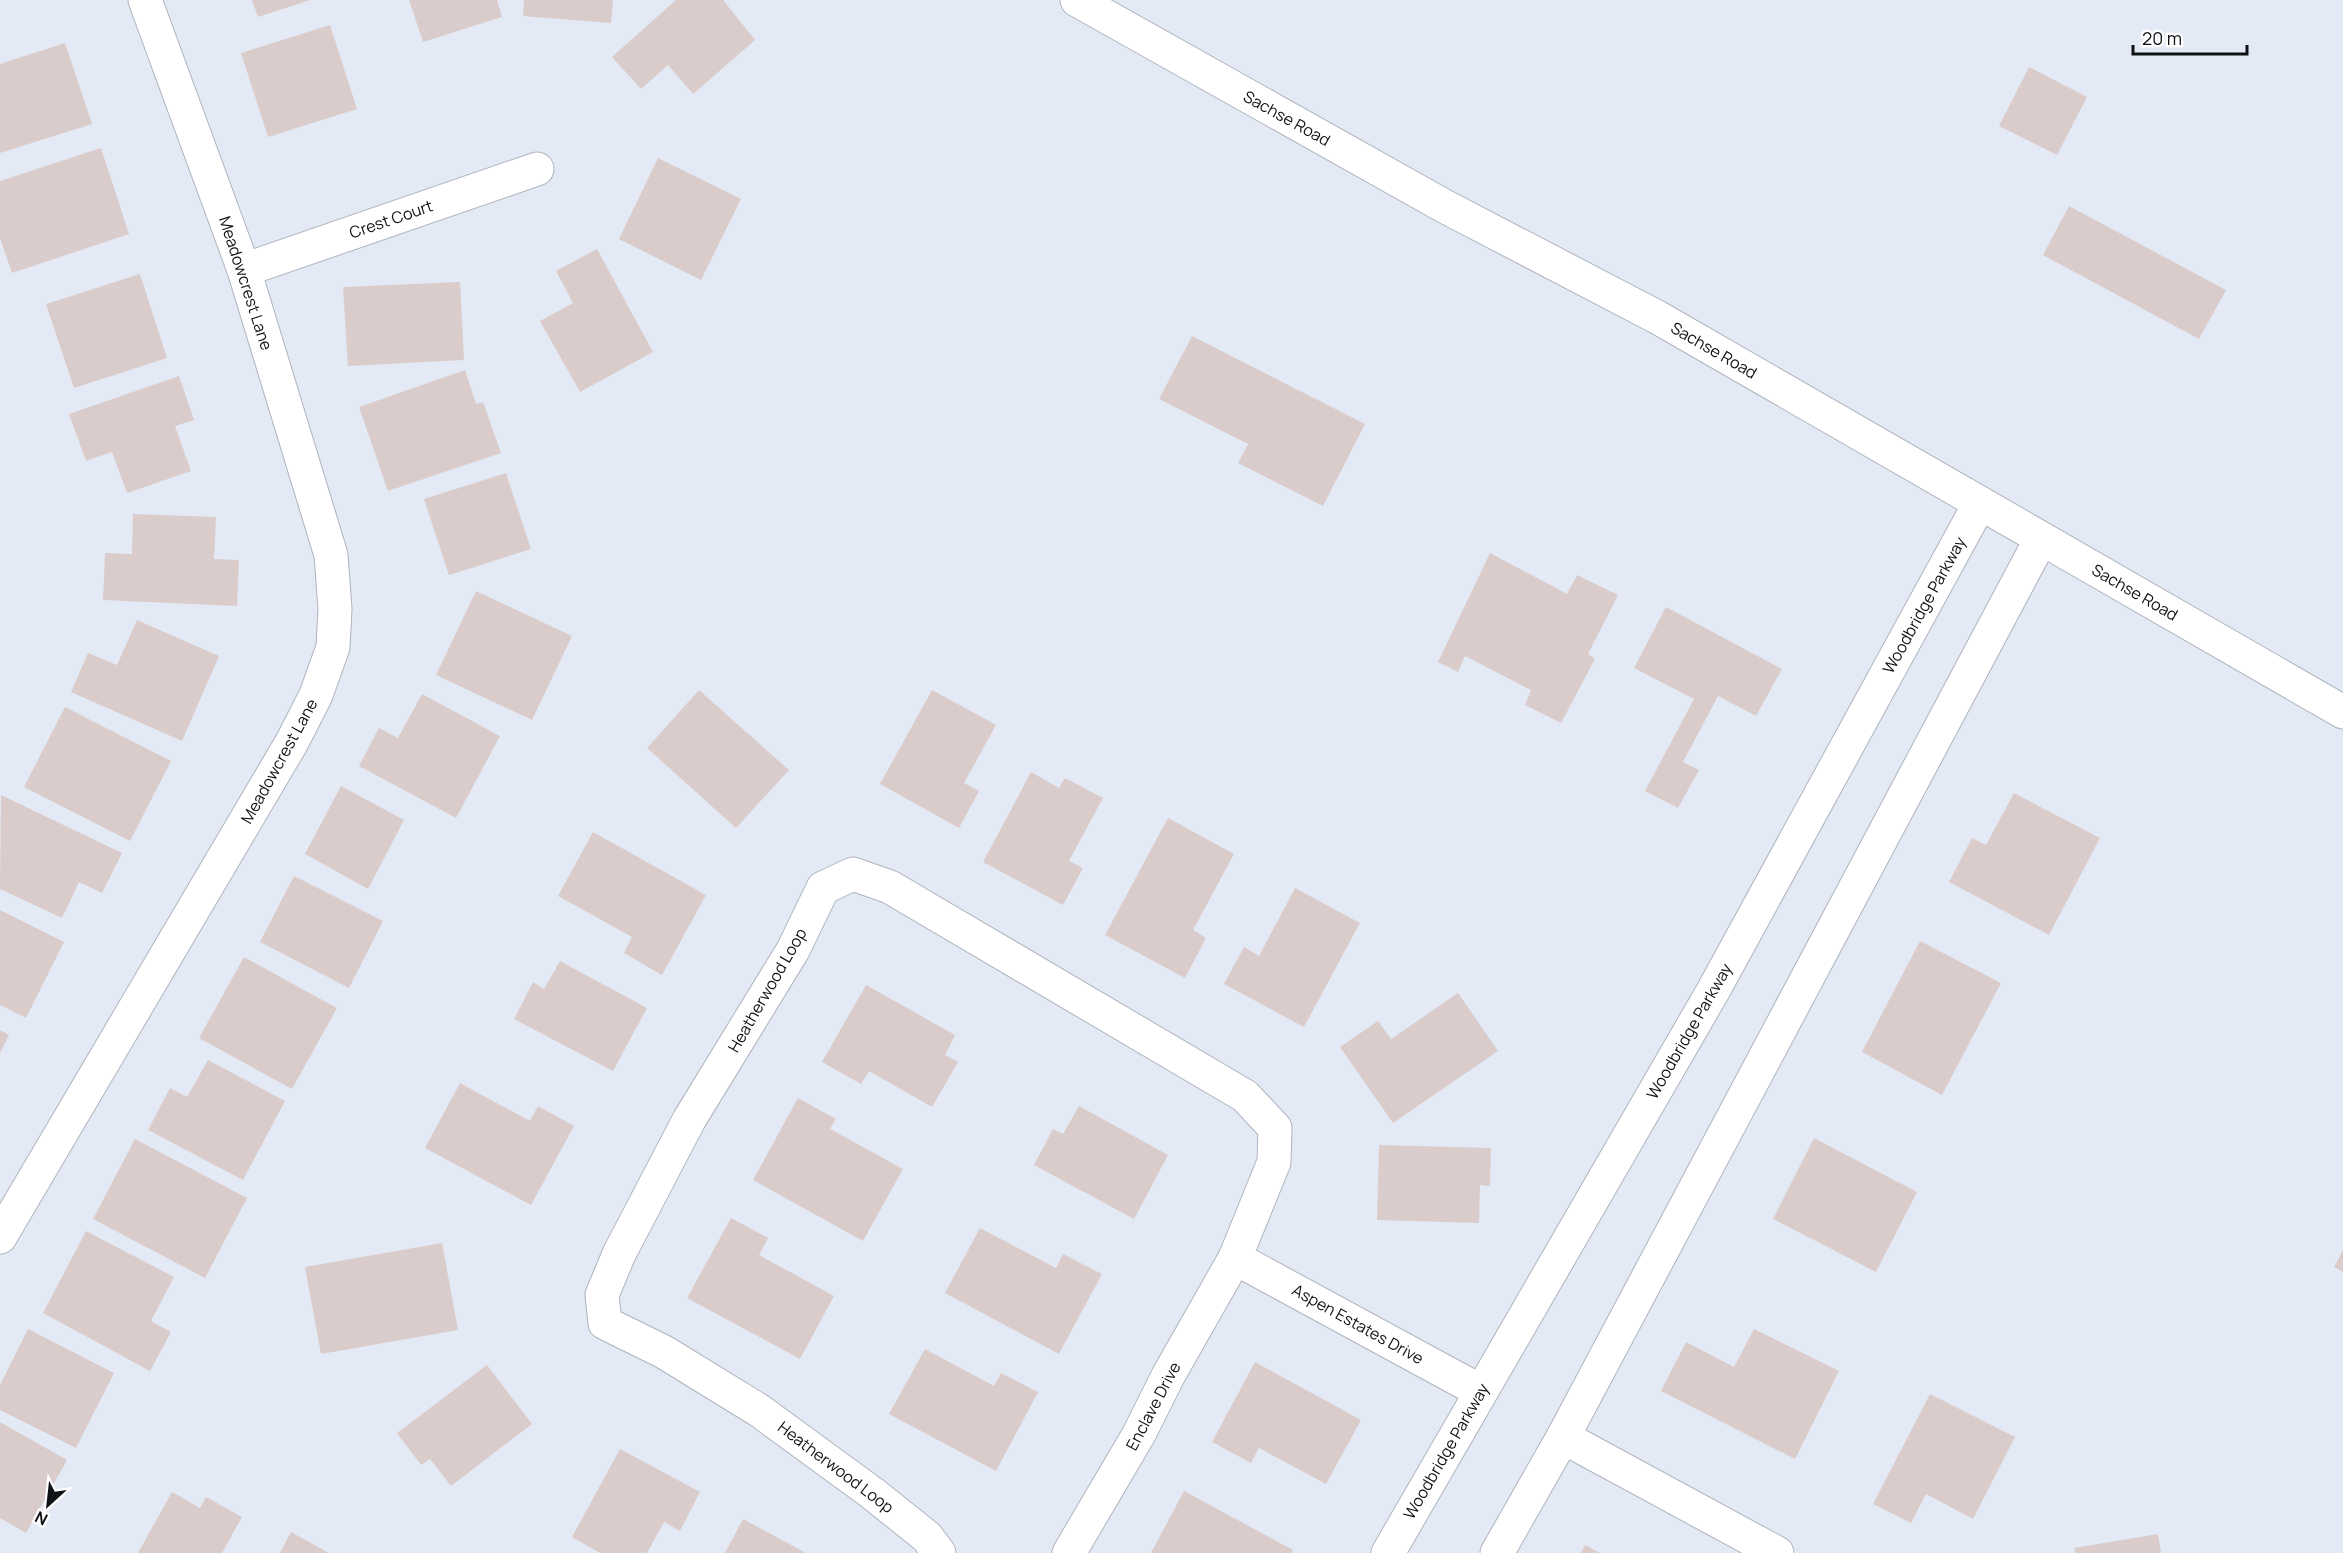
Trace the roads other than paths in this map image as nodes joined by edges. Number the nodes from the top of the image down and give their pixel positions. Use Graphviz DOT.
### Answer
graph roads {
  1 [pos="145,0"];
  2 [pos="1077,0"];
  3 [pos="537,169"];
  4 [pos="244,270"];
  5 [pos="1980,503"];
  6 [pos="2042,539"];
  7 [pos="2343,712"];
  8 [pos="0,1237"];
  9 [pos="1235,1258"];
  10 [pos="1480,1391"];
  11 [pos="1563,1437"];
  12 [pos="939,1553"];
  13 [pos="1069,1553"];
  14 [pos="1388,1553"];
  15 [pos="1497,1553"];
  16 [pos="1777,1553"];
  1 -- 4 [label="street, Meadowcrest Lane"];
  2 -- 5 [label="street, Sachse Road"];
  3 -- 4 [label="street, Crest Court"];
  4 -- 8 [label="street, Meadowcrest Lane"];
  5 -- 6 [label="street, Sachse Road"];
  5 -- 10 [label="street, Woodbridge Parkway"];
  6 -- 7 [label="street, Sachse Road"];
  6 -- 11 [label="street"];
  9 -- 10 [label="street, Aspen Estates Drive"];
  9 -- 12 [label="street, Heatherwood Loop"];
  9 -- 13 [label="street, Enclave Drive"];
  10 -- 14 [label="street, Woodbridge Parkway"];
  11 -- 15 [label="street"];
  11 -- 16 [label="street"];
}
